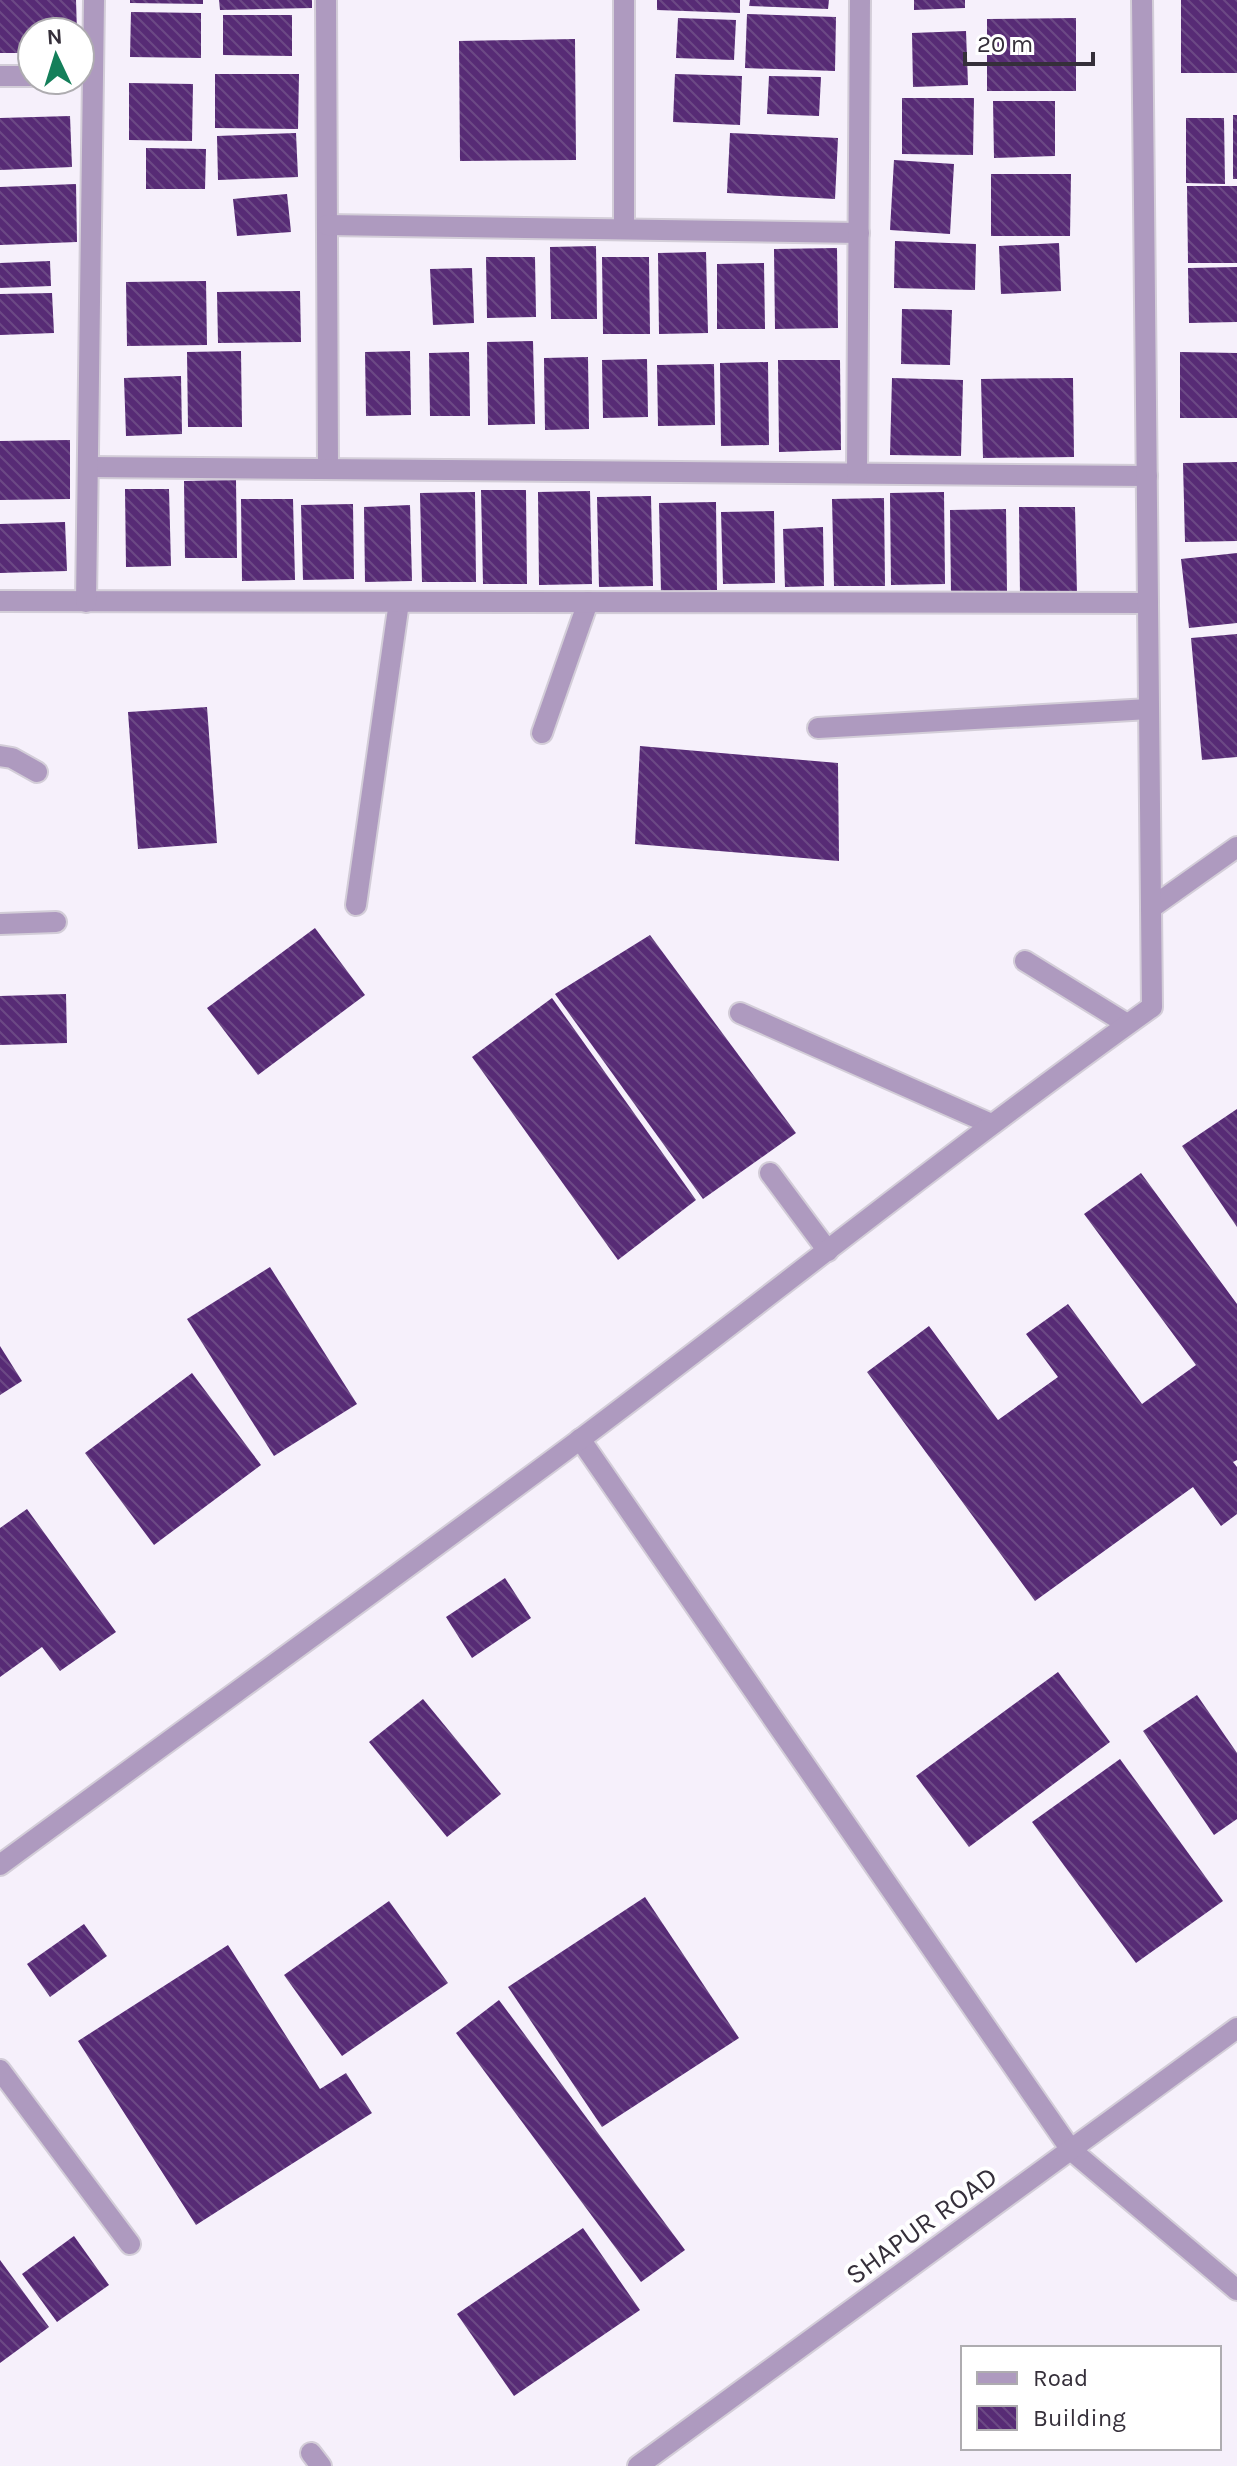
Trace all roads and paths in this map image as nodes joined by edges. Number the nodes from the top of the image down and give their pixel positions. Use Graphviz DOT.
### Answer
graph roads {
  1 [pos="326,0"];
  2 [pos="624,0"];
  3 [pos="860,0"];
  4 [pos="1142,0"];
  5 [pos="87,96"];
  6 [pos="327,225"];
  7 [pos="624,229"];
  8 [pos="859,233"];
  9 [pos="89,467"];
  10 [pos="328,469"];
  11 [pos="857,473"];
  12 [pos="1147,476"];
  13 [pos="0,601"];
  14 [pos="86,602"];
  15 [pos="399,602"];
  16 [pos="588,602"];
  17 [pos="1148,603"];
  18 [pos="1149,709"];
  19 [pos="818,728"];
  20 [pos="542,733"];
  21 [pos="0,756"];
  22 [pos="37,772"];
  23 [pos="1237,847"];
  24 [pos="356,905"];
  25 [pos="1151,908"];
  26 [pos="56,922"];
  27 [pos="0,924"];
  28 [pos="1025,961"];
  29 [pos="740,1013"];
  30 [pos="1127,1024"];
  31 [pos="991,1124"];
  32 [pos="770,1173"];
  33 [pos="828,1251"];
  34 [pos="580,1439"];
  35 [pos="0,1865"];
  36 [pos="1237,2028"];
  37 [pos="0,2070"];
  38 [pos="1071,2150"];
  39 [pos="130,2244"];
  40 [pos="1237,2290"];
  41 [pos="638,2466"];
  1 -- 6 [label="street"];
  2 -- 7 [label="street"];
  3 -- 8 [label="street"];
  4 -- 12 [label="street"];
  5 -- 9 [label="street"];
  6 -- 7 [label="street"];
  6 -- 10 [label="street"];
  7 -- 8 [label="street"];
  8 -- 11 [label="street"];
  9 -- 10 [label="street"];
  9 -- 14 [label="street"];
  10 -- 11 [label="street"];
  11 -- 12 [label="street"];
  12 -- 17 [label="street"];
  13 -- 14 [label="street"];
  14 -- 15 [label="street"];
  15 -- 16 [label="street"];
  15 -- 24 [label="street"];
  16 -- 17 [label="street"];
  16 -- 20 [label="street"];
  17 -- 18 [label="street"];
  18 -- 19 [label="street"];
  18 -- 25 [label="street"];
  21 -- 22 [label="street"];
  23 -- 25 [label="street"];
  25 -- 30 [label="street"];
  26 -- 27 [label="street"];
  28 -- 30 [label="street"];
  29 -- 31 [label="street"];
  30 -- 31 [label="street"];
  31 -- 33 [label="street"];
  32 -- 33 [label="street"];
  33 -- 34 [label="street"];
  34 -- 35 [label="street"];
  34 -- 38 [label="street"];
  36 -- 38 [label="street, SHAPUR ROAD"];
  37 -- 39 [label="street"];
  38 -- 40 [label="street"];
  38 -- 41 [label="street, SHAPUR ROAD"];
}
